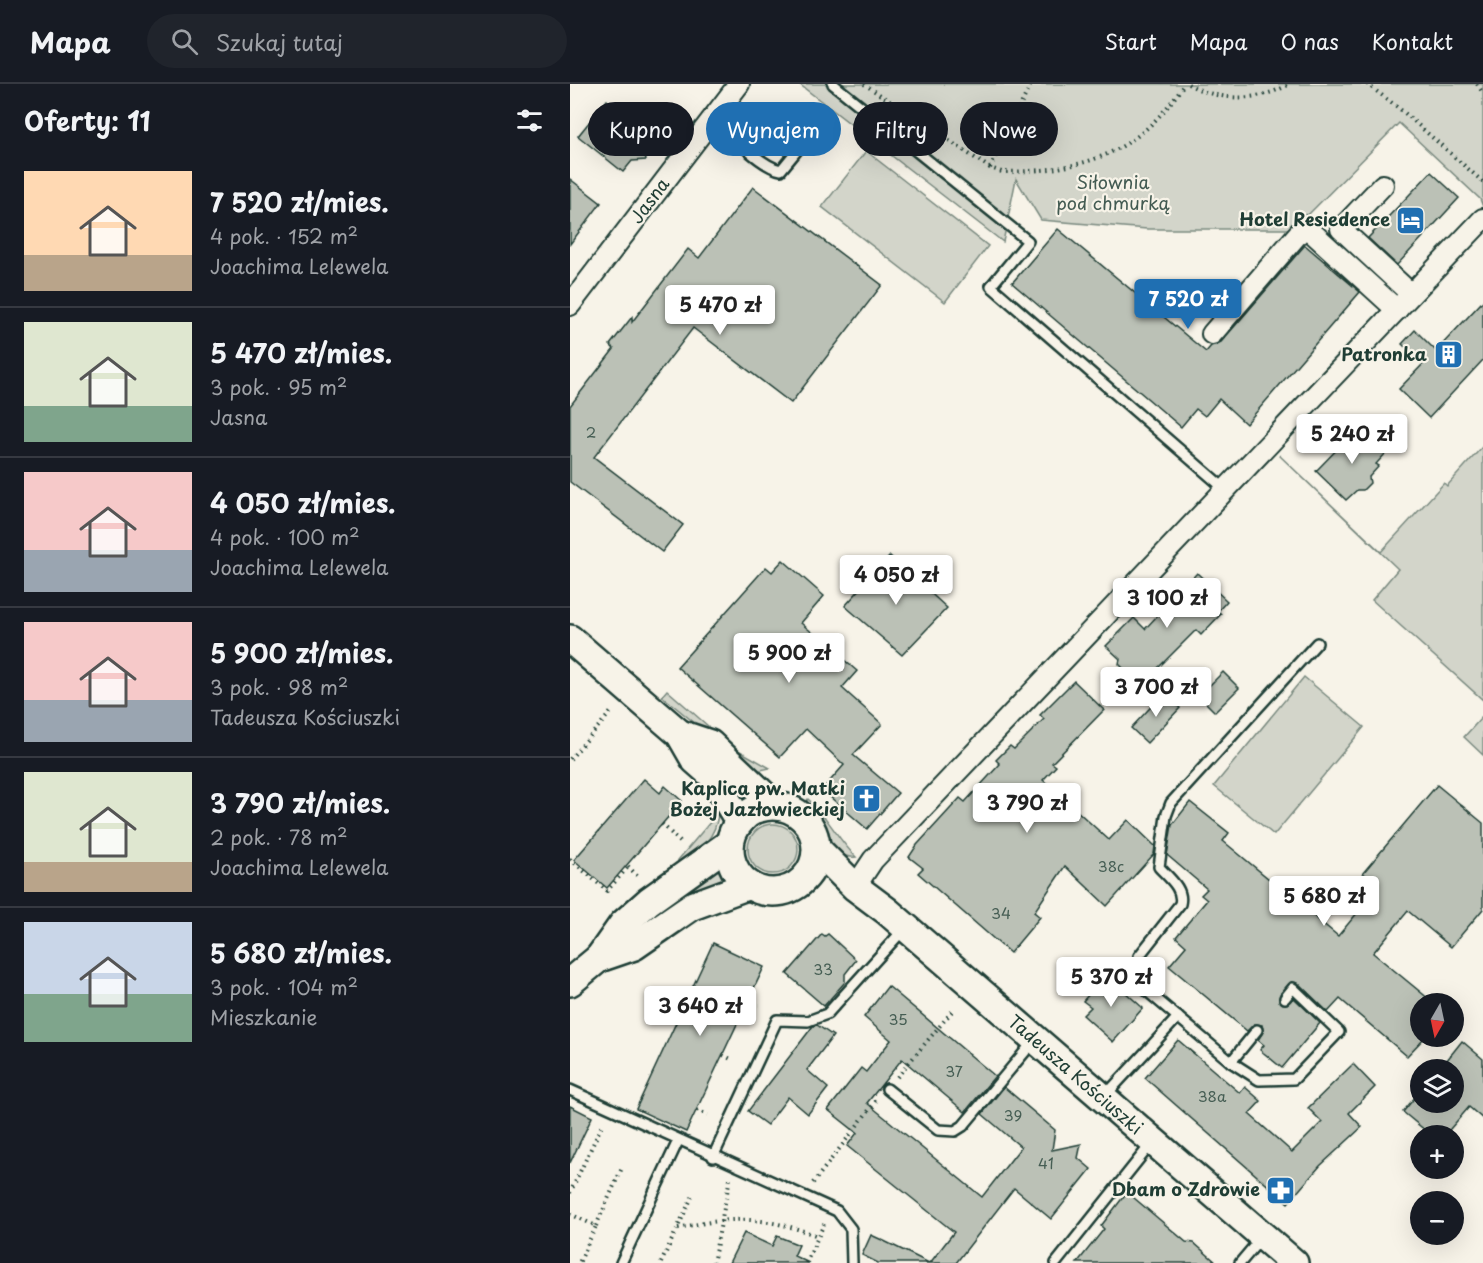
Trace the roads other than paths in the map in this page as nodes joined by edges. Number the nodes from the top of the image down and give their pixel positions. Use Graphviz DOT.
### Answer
graph roads {
  1 [pos="833,84"];
  2 [pos="706,127"];
  3 [pos="757,156"];
  4 [pos="792,156"];
  5 [pos="1383,185"];
  6 [pos="1483,219"];
  7 [pos="1411,294"];
  8 [pos="570,305"];
  9 [pos="1397,310"];
  10 [pos="1212,334"];
  11 [pos="1226,490"];
  12 [pos="570,639"];
  13 [pos="1317,643"];
  14 [pos="680,734"];
  15 [pos="774,805"];
  16 [pos="734,832"];
  17 [pos="817,849"];
  18 [pos="805,879"];
  19 [pos="748,885"];
  20 [pos="855,887"];
  21 [pos="906,927"];
  22 [pos="599,958"];
  23 [pos="570,982"];
  24 [pos="1285,998"];
  25 [pos="1178,1017"];
  26 [pos="1257,1030"];
  27 [pos="1035,1040"];
  28 [pos="1231,1062"];
  29 [pos="887,1089"];
  30 [pos="570,1090"];
  31 [pos="1102,1099"];
  32 [pos="678,1141"];
  33 [pos="1152,1142"];
  34 [pos="713,1156"];
  35 [pos="1263,1236"];
  36 [pos="621,1263"];
  37 [pos="852,1263"];
  38 [pos="1056,1263"];
  39 [pos="1240,1263"];
  40 [pos="1294,1263"];
  1 -- 11 [label="lane"];
  2 -- 8 [label="street, Jasna"];
  3 -- 4 [label="lane"];
  5 -- 7 [label="street"];
  6 -- 7 [label="street"];
  7 -- 9 [label="street"];
  9 -- 10 [label="street"];
  9 -- 11 [label="street"];
  11 -- 20 [label="street"];
  12 -- 14 [label="street"];
  13 -- 25 [label="lane"];
  14 -- 15 [label="street"];
  14 -- 16 [label="street"];
  15 -- 16 [label="street"];
  15 -- 17 [label="street"];
  16 -- 19 [label="street"];
  16 -- 22 [label="street"];
  17 -- 18 [label="street"];
  17 -- 20 [label="street, Tadeusza Kościuszki"];
  18 -- 19 [label="street"];
  18 -- 20 [label="street, Tadeusza Kościuszki"];
  19 -- 22 [label="street"];
  20 -- 21 [label="street, Tadeusza Kościuszki"];
  21 -- 27 [label="street, Tadeusza Kościuszki"];
  21 -- 34 [label="lane"];
  22 -- 23 [label="street"];
  24 -- 28 [label="lane"];
  25 -- 28 [label="lane"];
  25 -- 31 [label="lane"];
  26 -- 28 [label="lane"];
  27 -- 29 [label="lane"];
  27 -- 31 [label="street, Tadeusza Kościuszki"];
  30 -- 32 [label="lane"];
  31 -- 33 [label="street, Tadeusza Kościuszki"];
  32 -- 34 [label="lane"];
  32 -- 36 [label="lane"];
  33 -- 35 [label="street, Tadeusza Kościuszki"];
  33 -- 38 [label="lane"];
  34 -- 37 [label="lane"];
  35 -- 39 [label="lane"];
  35 -- 40 [label="street, Tadeusza Kościuszki"];
}
